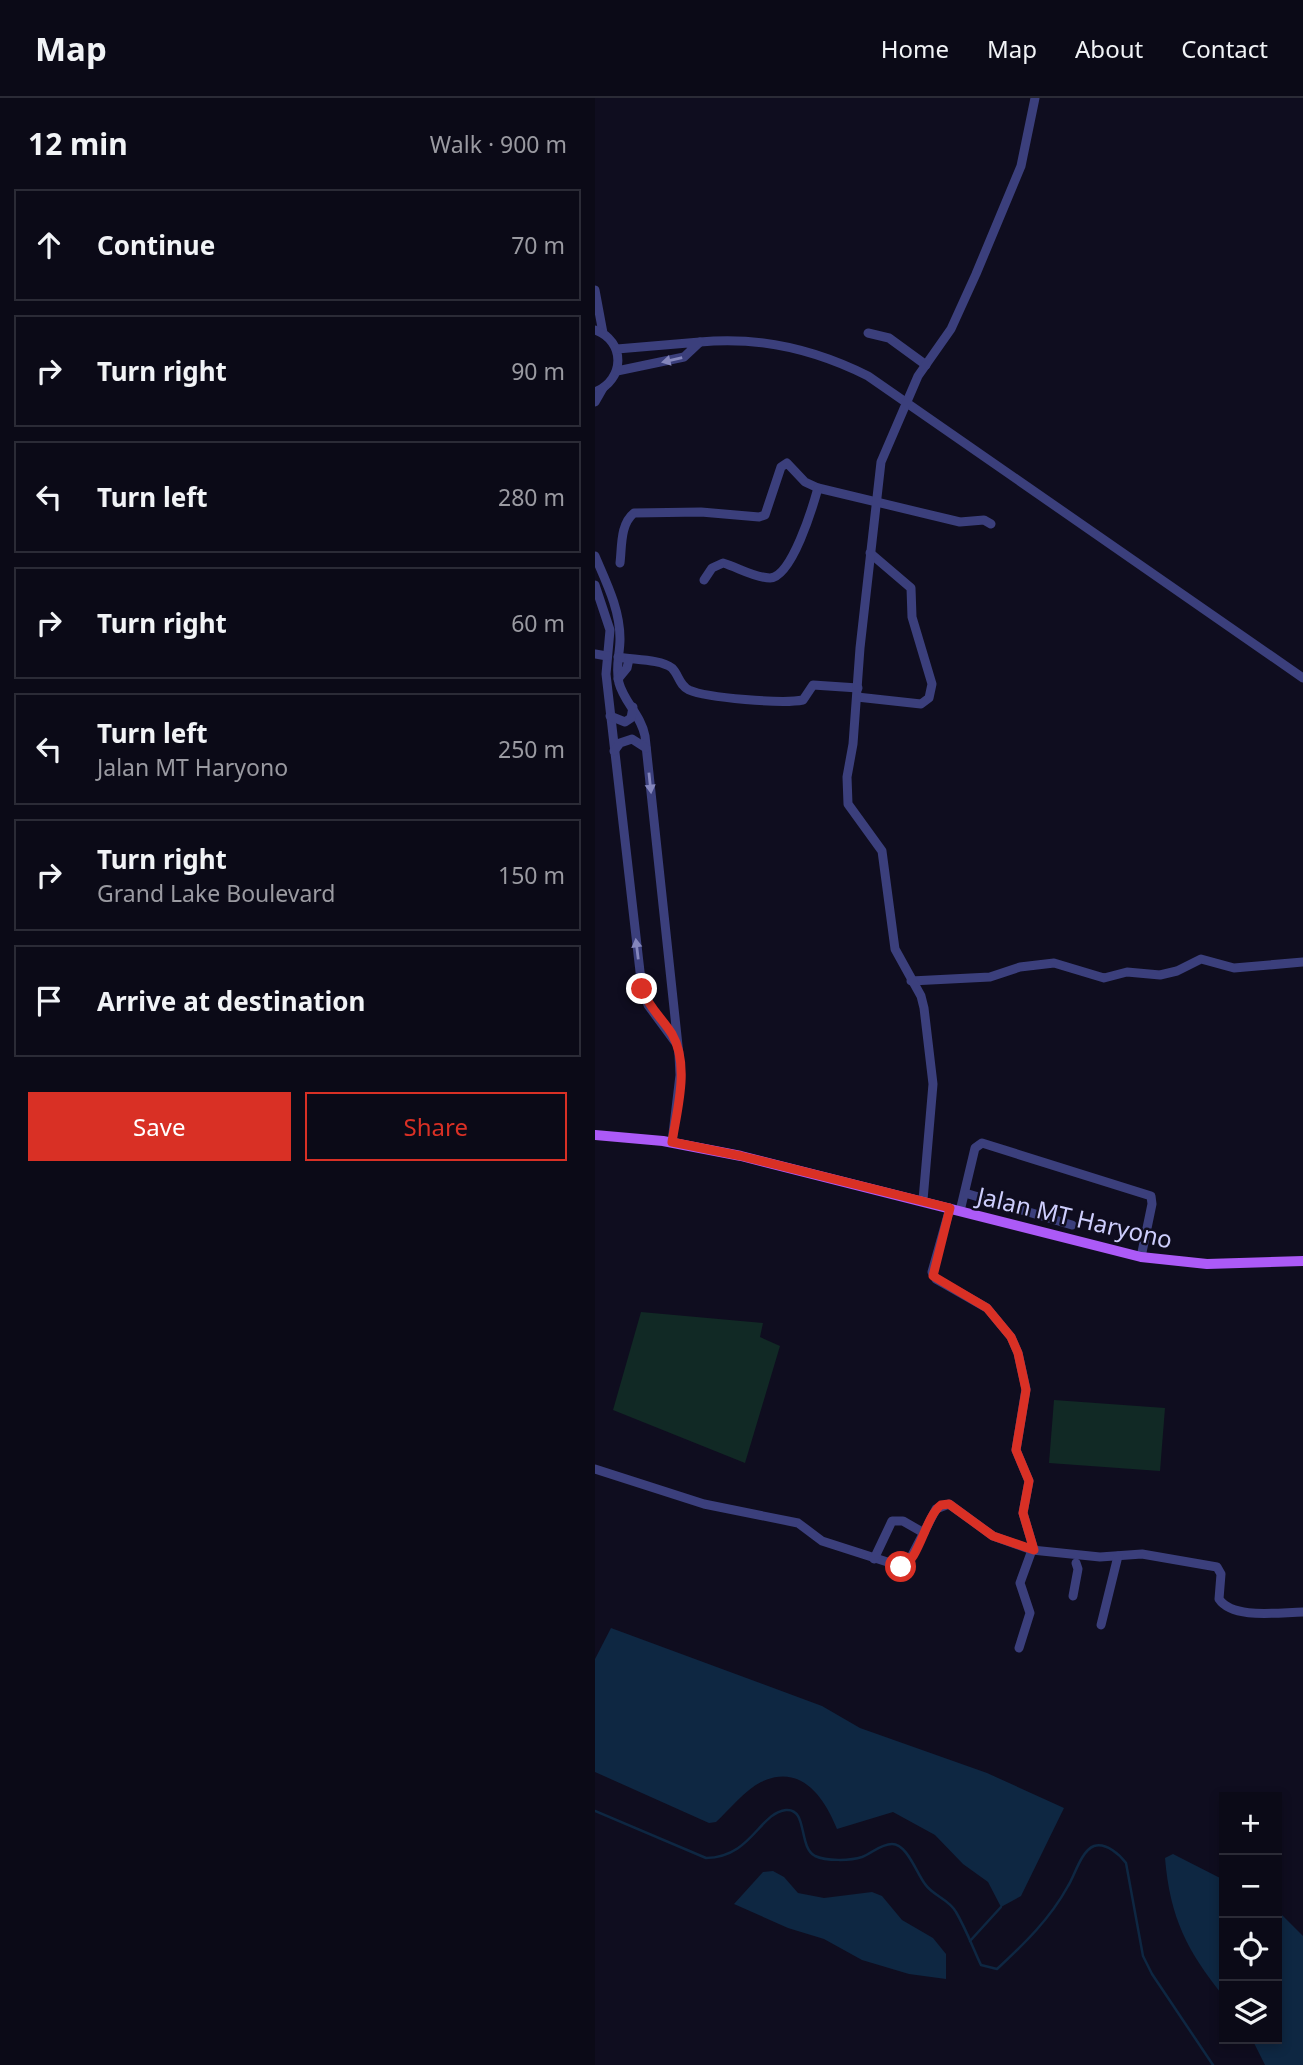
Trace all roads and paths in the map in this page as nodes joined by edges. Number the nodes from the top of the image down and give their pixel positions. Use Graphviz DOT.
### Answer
graph roads {
  1 [pos="1035,98"];
  2 [pos="595,290"];
  3 [pos="599,331"];
  4 [pos="868,333"];
  5 [pos="700,342"];
  6 [pos="617,349"];
  7 [pos="926,365"];
  8 [pos="617,372"];
  9 [pos="599,390"];
  10 [pos="595,402"];
  11 [pos="907,403"];
  12 [pos="818,488"];
  13 [pos="875,501"];
  14 [pos="991,524"];
  15 [pos="870,553"];
  16 [pos="595,556"];
  17 [pos="620,563"];
  18 [pos="704,580"];
  19 [pos="595,586"];
  20 [pos="595,654"];
  21 [pos="607,656"];
  22 [pos="618,657"];
  23 [pos="629,659"];
  24 [pos="1303,678"];
  25 [pos="618,679"];
  26 [pos="857,693"];
  27 [pos="633,707"];
  28 [pos="610,716"];
  29 [pos="646,748"];
  30 [pos="614,751"];
  31 [pos="1303,962"];
  32 [pos="911,981"];
  33 [pos="680,1055"];
  34 [pos="595,1135"];
  35 [pos="672,1142"];
  36 [pos="965,1194"];
  37 [pos="923,1200"];
  38 [pos="955,1209"];
  39 [pos="1072,1225"];
  40 [pos="1141,1257"];
  41 [pos="1303,1261"];
  42 [pos="595,1469"];
  43 [pos="924,1533"];
  44 [pos="1033,1550"];
  45 [pos="1118,1556"];
  46 [pos="874,1559"];
  47 [pos="1074,1559"];
  48 [pos="1073,1596"];
  49 [pos="1303,1612"];
  50 [pos="1101,1625"];
  51 [pos="1019,1648"];
  1 -- 7 [label="street"];
  2 -- 3 [label="street"];
  3 -- 6 [label="street"];
  4 -- 7 [label="street"];
  5 -- 6 [label="street"];
  5 -- 8 [label="street, one-way"];
  5 -- 11 [label="street"];
  6 -- 8 [label="street"];
  7 -- 11 [label="street"];
  8 -- 9 [label="street"];
  9 -- 10 [label="street"];
  11 -- 13 [label="street"];
  11 -- 24 [label="street"];
  12 -- 13 [label="street"];
  12 -- 17 [label="street"];
  12 -- 18 [label="street"];
  13 -- 14 [label="street"];
  13 -- 15 [label="street"];
  15 -- 26 [label="street"];
  15 -- 26 [label="street"];
  16 -- 22 [label="street"];
  19 -- 21 [label="street"];
  20 -- 21 [label="street"];
  21 -- 28 [label="street"];
  22 -- 23 [label="street"];
  22 -- 25 [label="street"];
  23 -- 25 [label="street"];
  23 -- 26 [label="street"];
  25 -- 27 [label="street"];
  26 -- 32 [label="street"];
  27 -- 28 [label="street"];
  27 -- 29 [label="street"];
  28 -- 30 [label="street"];
  29 -- 30 [label="street"];
  29 -- 33 [label="street, one-way"];
  33 -- 30 [label="street, one-way"];
  31 -- 32 [label="street"];
  32 -- 37 [label="street"];
  33 -- 35 [label="street"];
  34 -- 35 [label="main road, Jalan MT Haryono"];
  35 -- 37 [label="main road, Jalan MT Haryono"];
  36 -- 38 [label="street"];
  36 -- 39 [label="street"];
  36 -- 40 [label="street"];
  37 -- 38 [label="main road, Jalan MT Haryono"];
  38 -- 40 [label="main road, Jalan MT Haryono"];
  38 -- 44 [label="street"];
  40 -- 41 [label="main road, Jalan MT Haryono"];
  42 -- 46 [label="street"];
  43 -- 44 [label="street"];
  43 -- 46 [label="street"];
  43 -- 46 [label="street"];
  44 -- 47 [label="street"];
  44 -- 51 [label="street"];
  45 -- 47 [label="street"];
  45 -- 49 [label="street"];
  45 -- 50 [label="street"];
  47 -- 48 [label="street"];
}
